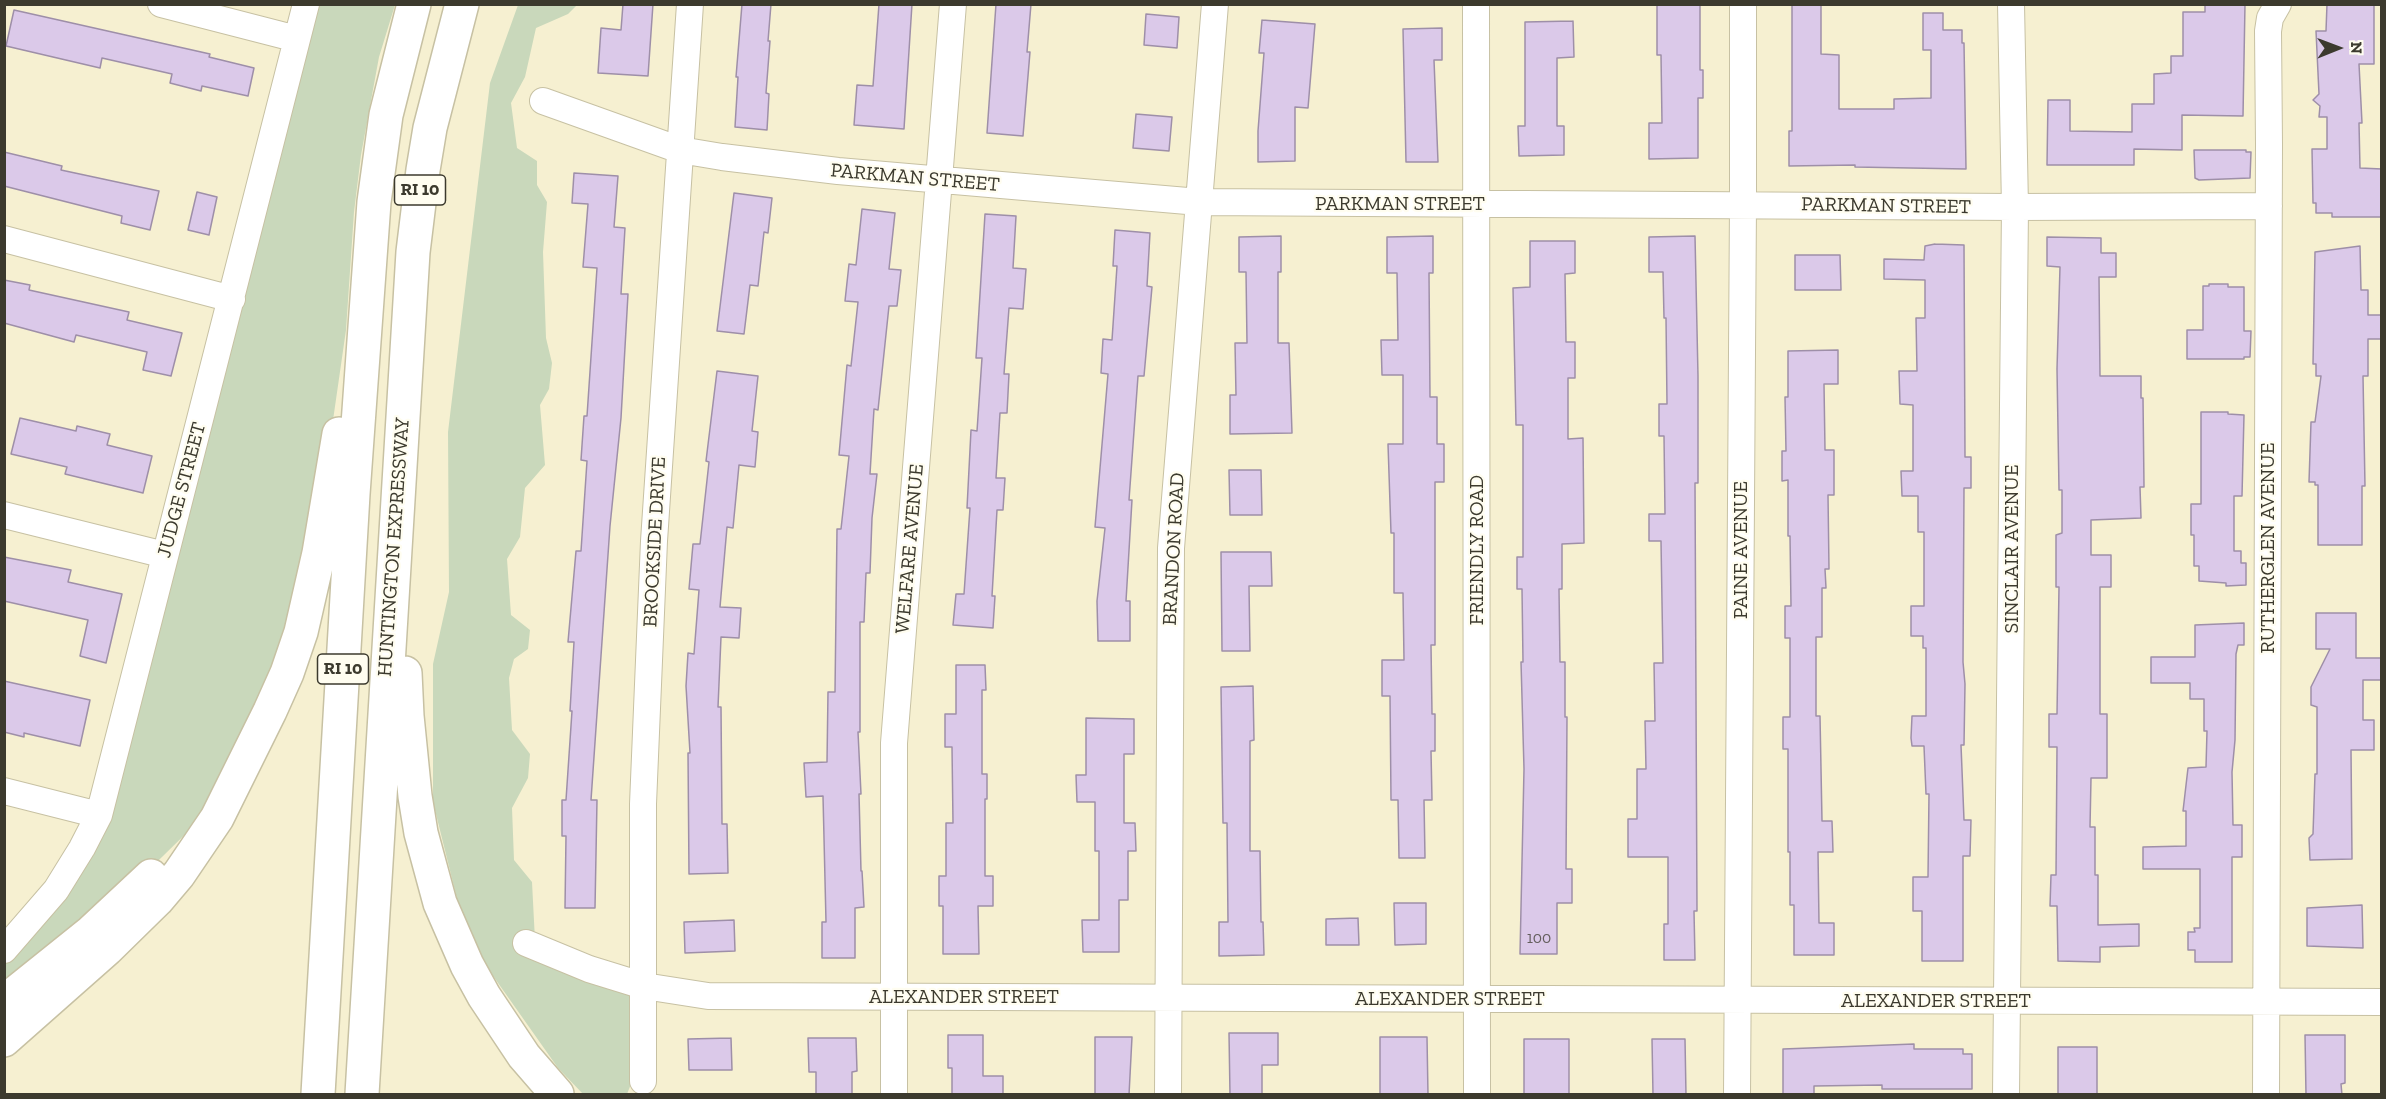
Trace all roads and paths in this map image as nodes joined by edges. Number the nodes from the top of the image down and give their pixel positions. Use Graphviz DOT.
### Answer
graph roads {
  1 [pos="160,4"];
  2 [pos="306,4"];
  3 [pos="414,4"];
  4 [pos="462,4"];
  5 [pos="690,4"];
  6 [pos="953,4"];
  7 [pos="1215,4"];
  8 [pos="1476,4"];
  9 [pos="1743,4"];
  10 [pos="2010,4"];
  11 [pos="2278,4"];
  12 [pos="297,39"];
  13 [pos="543,101"];
  14 [pos="680,150"];
  15 [pos="940,180"];
  16 [pos="1199,202"];
  17 [pos="1476,204"];
  18 [pos="1743,204"];
  19 [pos="2269,206"];
  20 [pos="2015,207"];
  21 [pos="4,239"];
  22 [pos="370,244"];
  23 [pos="232,299"];
  24 [pos="404,380"];
  25 [pos="4,515"];
  26 [pos="165,555"];
  27 [pos="250,750"];
  28 [pos="4,790"];
  29 [pos="99,815"];
  30 [pos="526,943"];
  31 [pos="4,950"];
  32 [pos="644,987"];
  33 [pos="894,997"];
  34 [pos="1167,998"];
  35 [pos="1477,999"];
  36 [pos="1738,1000"];
  37 [pos="2008,1001"];
  38 [pos="4,1002"];
  39 [pos="2267,1002"];
  40 [pos="2382,1002"];
  41 [pos="4,1040"];
  42 [pos="524,1056"];
  43 [pos="643,1081"];
  44 [pos="318,1095"];
  45 [pos="362,1095"];
  46 [pos="557,1095"];
  47 [pos="567,1095"];
  48 [pos="894,1095"];
  49 [pos="1168,1095"];
  50 [pos="1477,1095"];
  51 [pos="1737,1095"];
  52 [pos="2006,1095"];
  53 [pos="2266,1095"];
  1 -- 12 [label="street"];
  2 -- 12 [label="street, JUDGE STREET"];
  3 -- 22 [label="highway, RI 10"];
  4 -- 24 [label="highway, HUNTINGTON EXPRESSWAY / RI 10"];
  5 -- 14 [label="street, BROOKSIDE DRIVE"];
  6 -- 15 [label="street, WELFARE AVENUE"];
  7 -- 16 [label="street, BRANDON ROAD"];
  8 -- 17 [label="street, FRIENDLY ROAD"];
  9 -- 18 [label="street, PAINE AVENUE"];
  10 -- 20 [label="street, SINCLAIR AVENUE"];
  11 -- 19 [label="street, RUTHERGLEN AVENUE"];
  12 -- 23 [label="street, JUDGE STREET"];
  13 -- 14 [label="street, PARKMAN STREET"];
  14 -- 15 [label="street, PARKMAN STREET"];
  14 -- 32 [label="street, BROOKSIDE DRIVE"];
  15 -- 16 [label="street, PARKMAN STREET"];
  15 -- 33 [label="street, WELFARE AVENUE"];
  16 -- 17 [label="street, PARKMAN STREET"];
  16 -- 34 [label="street, BRANDON ROAD"];
  17 -- 18 [label="street, PARKMAN STREET"];
  17 -- 35 [label="street, FRIENDLY ROAD"];
  18 -- 20 [label="street, PARKMAN STREET"];
  18 -- 36 [label="street, PAINE AVENUE"];
  19 -- 20 [label="street, PARKMAN STREET"];
  19 -- 39 [label="street, RUTHERGLEN AVENUE"];
  20 -- 37 [label="street, SINCLAIR AVENUE"];
  21 -- 23 [label="street"];
  22 -- 27 [label="highway"];
  22 -- 44 [label="highway, RI 10"];
  23 -- 26 [label="street, JUDGE STREET"];
  24 -- 42 [label="highway"];
  24 -- 45 [label="highway, HUNTINGTON EXPRESSWAY / RI 10"];
  25 -- 26 [label="street"];
  26 -- 29 [label="street, JUDGE STREET"];
  27 -- 38 [label="highway"];
  27 -- 41 [label="highway"];
  28 -- 29 [label="street"];
  29 -- 31 [label="street, JUDGE STREET"];
  30 -- 32 [label="street, ALEXANDER STREET"];
  32 -- 33 [label="street, ALEXANDER STREET"];
  32 -- 43 [label="street, BROOKSIDE DRIVE"];
  33 -- 34 [label="street, ALEXANDER STREET"];
  33 -- 48 [label="street, WELFARE AVENUE"];
  34 -- 35 [label="street, ALEXANDER STREET"];
  34 -- 49 [label="street, BRANDON ROAD"];
  35 -- 36 [label="street, ALEXANDER STREET"];
  35 -- 50 [label="street, FRIENDLY ROAD"];
  36 -- 37 [label="street, ALEXANDER STREET"];
  36 -- 51 [label="street, PAINE AVENUE"];
  37 -- 39 [label="street, ALEXANDER STREET"];
  37 -- 52 [label="street, SINCLAIR AVENUE"];
  39 -- 40 [label="street, ALEXANDER STREET"];
  39 -- 53 [label="street, RUTHERGLEN AVENUE"];
  42 -- 46 [label="highway"];
  42 -- 47 [label="highway"];
}
